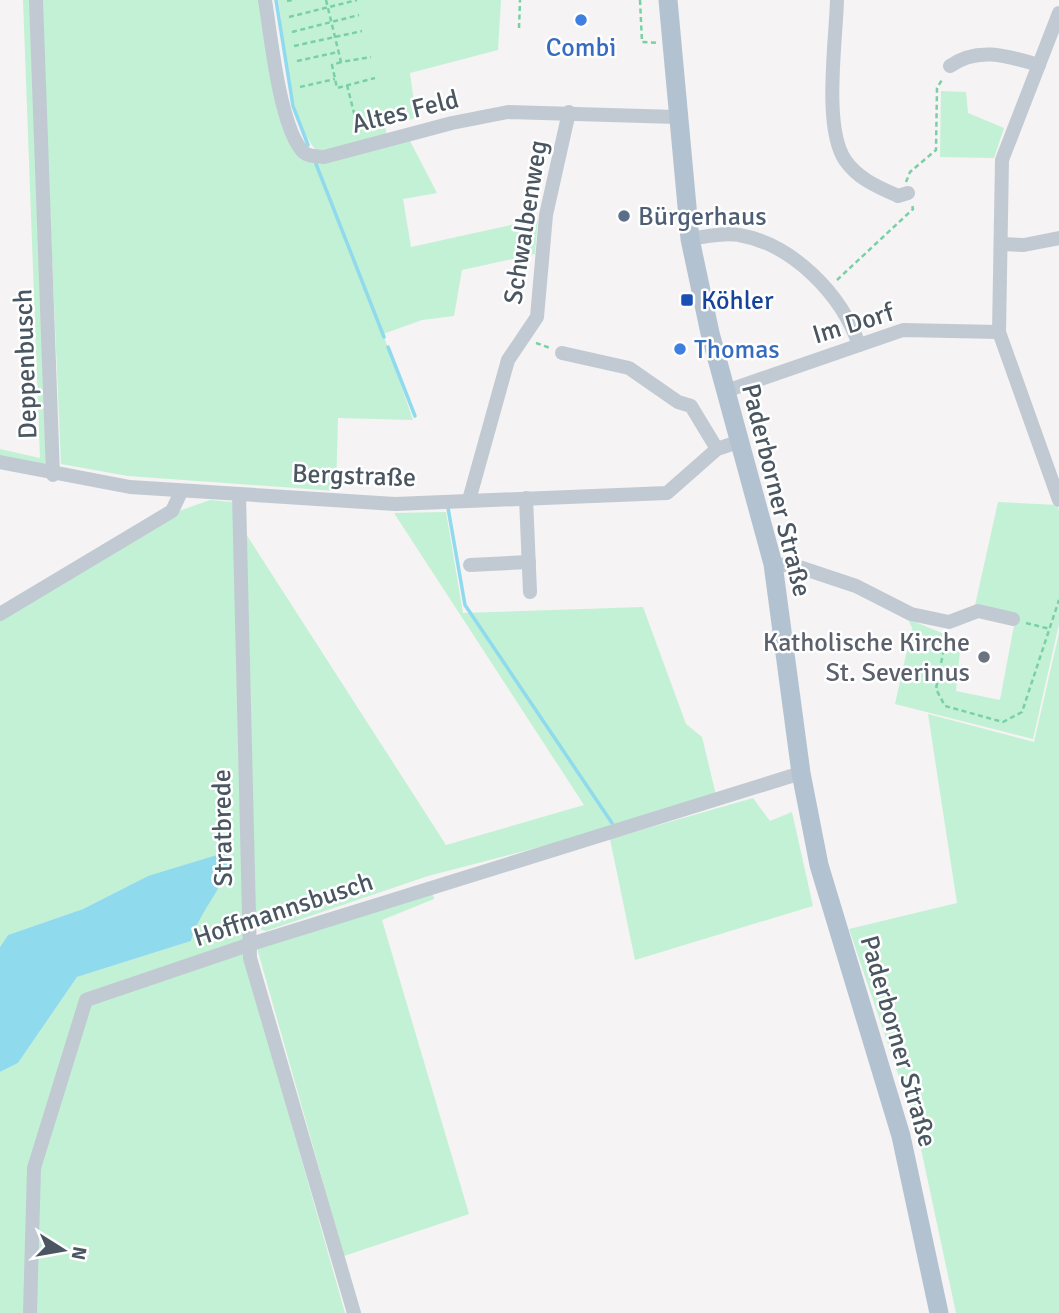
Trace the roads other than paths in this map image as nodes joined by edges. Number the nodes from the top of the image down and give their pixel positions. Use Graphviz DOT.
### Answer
graph roads {
  1 [pos="36,0"];
  2 [pos="265,0"];
  3 [pos="668,0"];
  4 [pos="837,0"];
  5 [pos="1059,13"];
  6 [pos="1039,65"];
  7 [pos="950,66"];
  8 [pos="569,112"];
  9 [pos="677,117"];
  10 [pos="908,193"];
  11 [pos="1059,238"];
  12 [pos="690,239"];
  13 [pos="1000,244"];
  14 [pos="999,332"];
  15 [pos="859,345"];
  16 [pos="562,354"];
  17 [pos="726,391"];
  18 [pos="741,441"];
  19 [pos="717,449"];
  20 [pos="0,462"];
  21 [pos="53,475"];
  22 [pos="181,492"];
  23 [pos="239,495"];
  24 [pos="526,498"];
  25 [pos="469,500"];
  26 [pos="1059,500"];
  27 [pos="529,562"];
  28 [pos="773,564"];
  29 [pos="470,565"];
  30 [pos="530,592"];
  31 [pos="0,614"];
  32 [pos="1013,619"];
  33 [pos="802,773"];
  34 [pos="248,945"];
  35 [pos="30,1313"];
  36 [pos="355,1313"];
  37 [pos="939,1313"];
  1 -- 21 [label="street, Deppenbusch"];
  2 -- 8 [label="street, Altes Feld"];
  3 -- 9 [label="main road, Paderborner Straße"];
  4 -- 10 [label="street"];
  5 -- 6 [label="street"];
  6 -- 7 [label="street"];
  6 -- 13 [label="street"];
  8 -- 9 [label="street, Altes Feld"];
  8 -- 25 [label="street, Schwalbenweg"];
  9 -- 12 [label="main road, Paderborner Straße"];
  11 -- 13 [label="street"];
  12 -- 15 [label="street"];
  12 -- 17 [label="main road, Paderborner Straße"];
  13 -- 14 [label="street"];
  14 -- 15 [label="street, Im Dorf"];
  14 -- 26 [label="street"];
  15 -- 17 [label="street, Im Dorf"];
  16 -- 19 [label="street"];
  17 -- 18 [label="main road, Paderborner Straße"];
  18 -- 19 [label="street, Bergstraße"];
  18 -- 28 [label="main road, Paderborner Straße"];
  19 -- 24 [label="street, Bergstraße"];
  20 -- 21 [label="street, Bergstraße"];
  21 -- 22 [label="street, Bergstraße"];
  22 -- 23 [label="street, Bergstraße"];
  22 -- 31 [label="street"];
  23 -- 25 [label="street, Bergstraße"];
  23 -- 34 [label="street, Stratbrede"];
  24 -- 25 [label="street, Bergstraße"];
  24 -- 27 [label="street"];
  27 -- 29 [label="street"];
  27 -- 30 [label="street"];
  28 -- 32 [label="street"];
  28 -- 33 [label="main road, Paderborner Straße"];
  33 -- 34 [label="street, Hoffmannsbusch"];
  33 -- 37 [label="main road, Paderborner Straße"];
  34 -- 35 [label="street, Hoffmannsbusch"];
  34 -- 36 [label="street, Stratbrede"];
}
